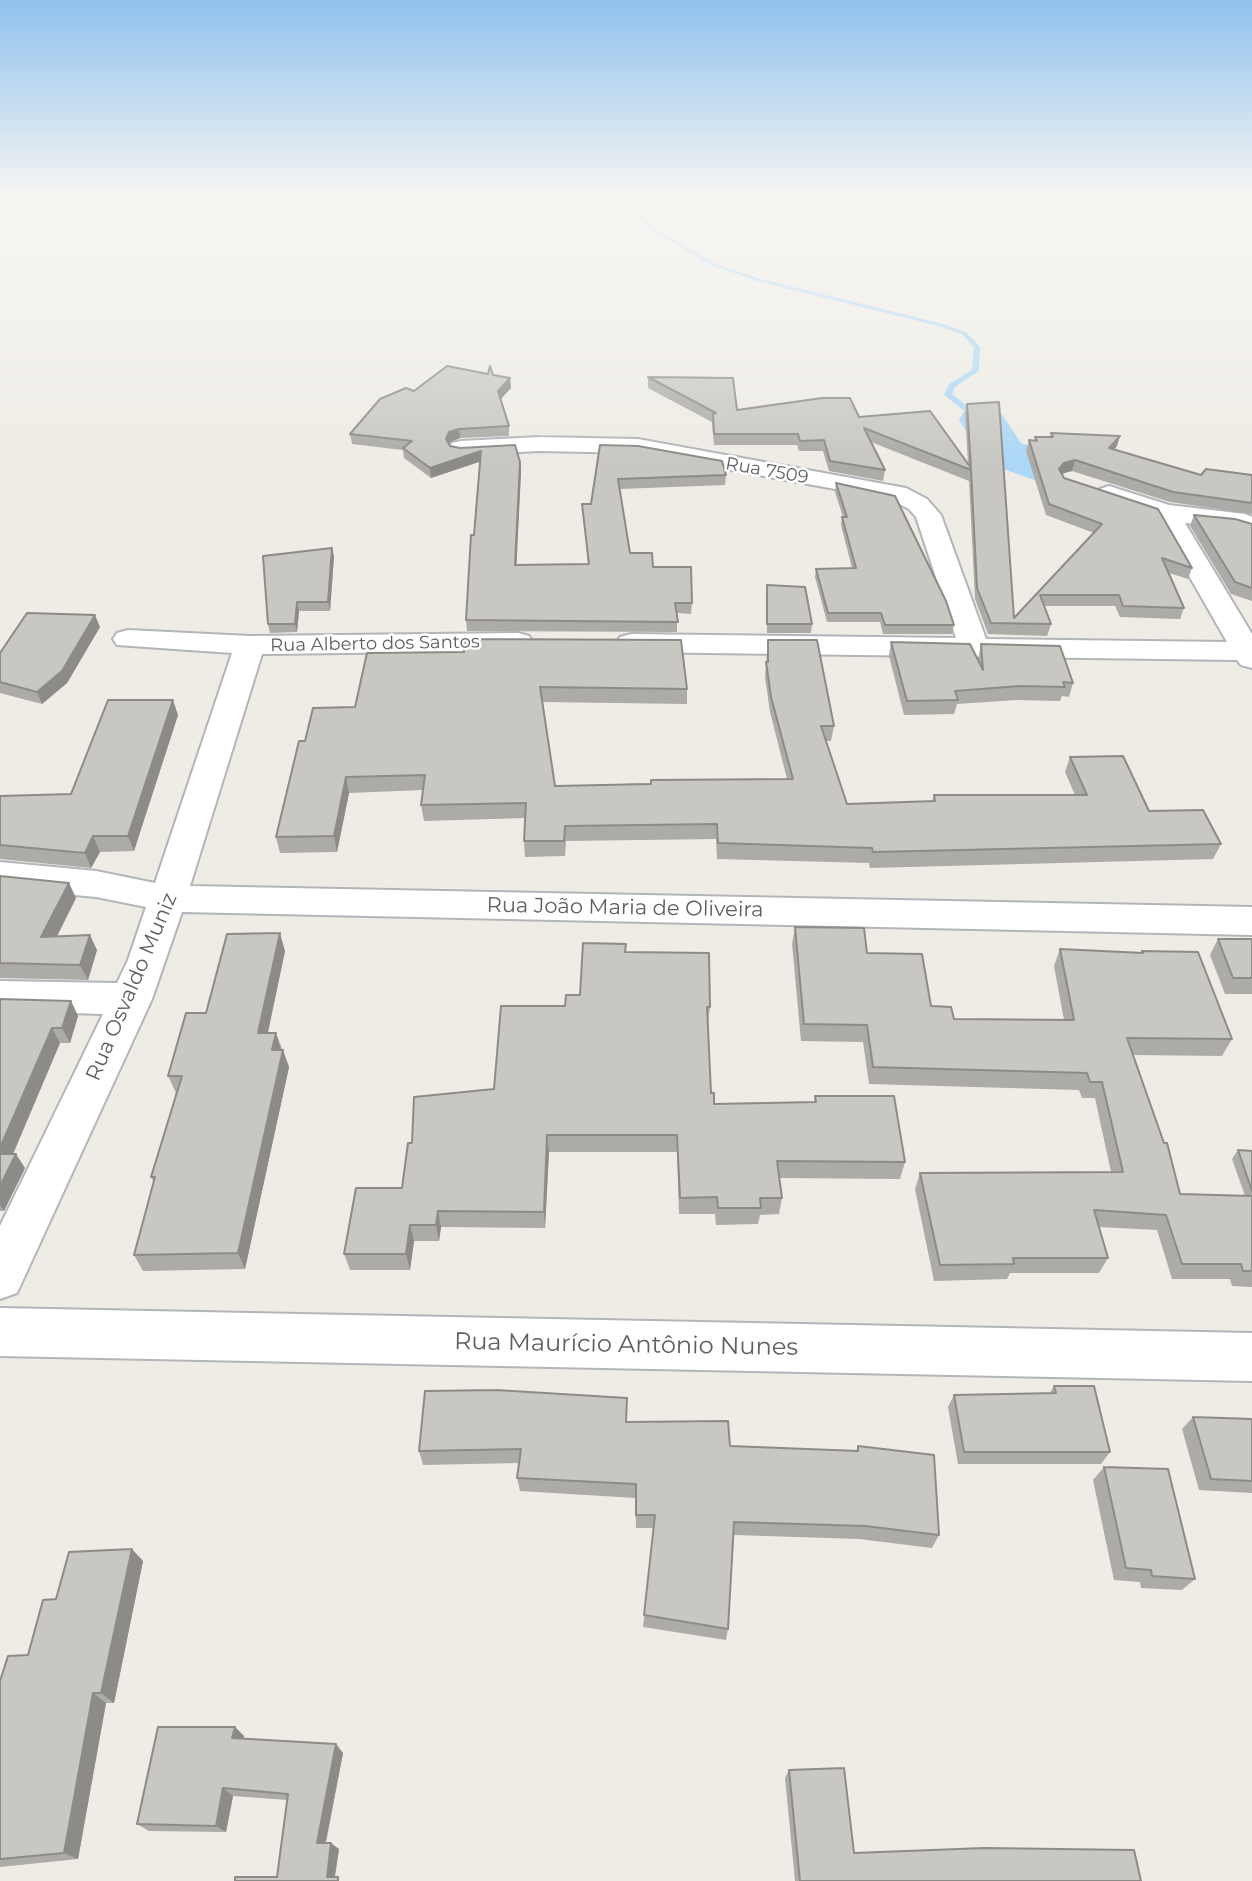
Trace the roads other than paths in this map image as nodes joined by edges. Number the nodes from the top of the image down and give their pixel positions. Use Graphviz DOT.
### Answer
graph roads {
  1 [pos="461,448"];
  2 [pos="1083,485"];
  3 [pos="1166,513"];
  4 [pos="1252,527"];
  5 [pos="128,639"];
  6 [pos="542,642"];
  7 [pos="597,643"];
  8 [pos="250,645"];
  9 [pos="974,646"];
  10 [pos="1250,653"];
  11 [pos="0,876"];
  12 [pos="170,899"];
  13 [pos="1252,921"];
  14 [pos="0,996"];
  15 [pos="132,999"];
  16 [pos="0,1278"];
  17 [pos="0,1332"];
  18 [pos="1252,1357"];
  1 -- 9 [label="street, Rua 7509"];
  2 -- 3 [label="street"];
  3 -- 4 [label="street"];
  3 -- 10 [label="street"];
  5 -- 8 [label="street, Rua Alberto dos Santos"];
  6 -- 8 [label="street, Rua Alberto dos Santos"];
  7 -- 9 [label="street"];
  8 -- 12 [label="street, Rua Osvaldo Muniz"];
  9 -- 10 [label="street"];
  11 -- 12 [label="street, Rua João Maria de Oliveira"];
  12 -- 13 [label="street, Rua João Maria de Oliveira"];
  12 -- 15 [label="street, Rua Osvaldo Muniz"];
  14 -- 15 [label="street"];
  15 -- 16 [label="street, Rua Osvaldo Muniz"];
  17 -- 18 [label="street, Rua Maurício Antônio Nunes"];
}
